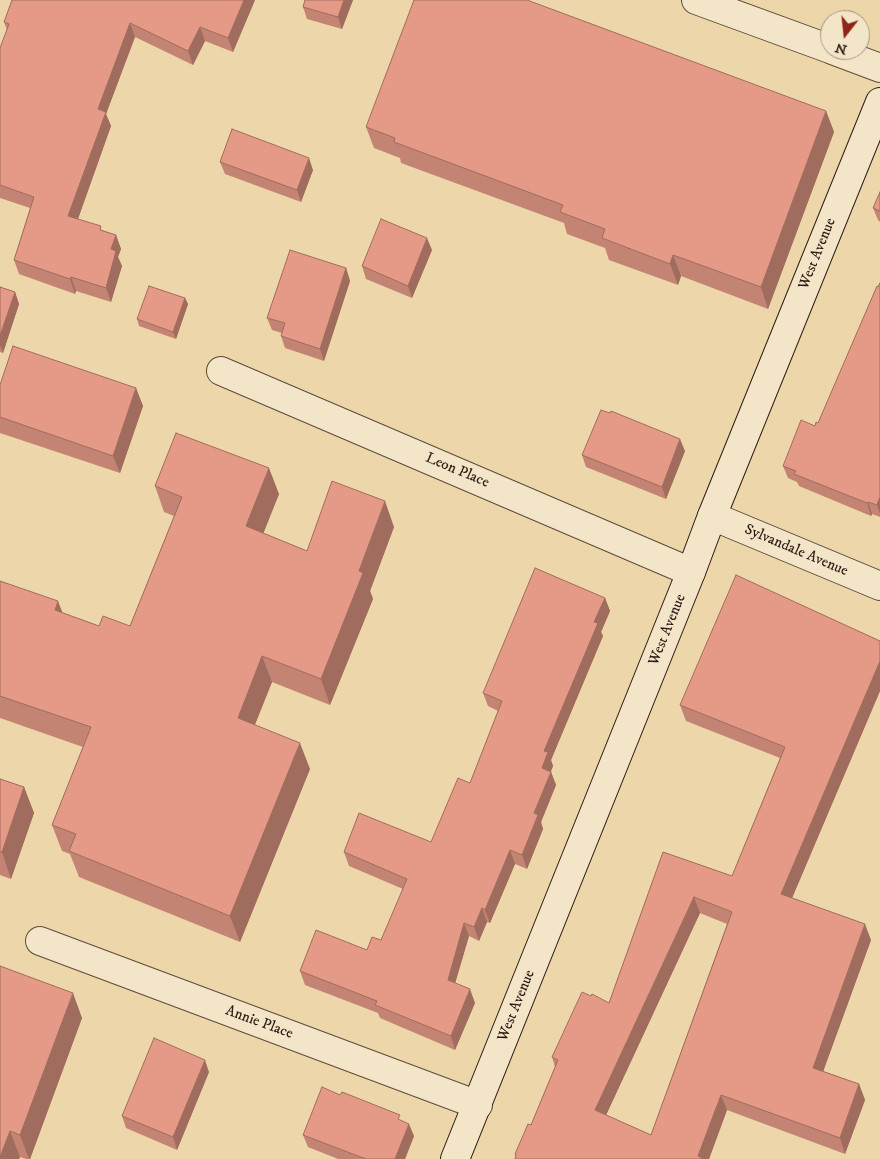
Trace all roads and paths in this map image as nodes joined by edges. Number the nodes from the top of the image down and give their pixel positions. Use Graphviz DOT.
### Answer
graph roads {
  1 [pos="696,0"];
  2 [pos="820,46"];
  3 [pos="858,60"];
  4 [pos="880,68"];
  5 [pos="878,111"];
  6 [pos="222,370"];
  7 [pos="712,516"];
  8 [pos="692,572"];
  9 [pos="880,586"];
  10 [pos="40,941"];
  11 [pos="478,1105"];
  12 [pos="456,1159"];
  1 -- 2 [label="street"];
  3 -- 4 [label="street"];
  5 -- 7 [label="street, West Avenue"];
  6 -- 8 [label="street, Leon Place"];
  7 -- 8 [label="street, West Avenue"];
  7 -- 9 [label="street, Sylvandale Avenue"];
  8 -- 11 [label="street, West Avenue"];
  10 -- 11 [label="street, Annie Place"];
  11 -- 12 [label="street, West Avenue"];
}
